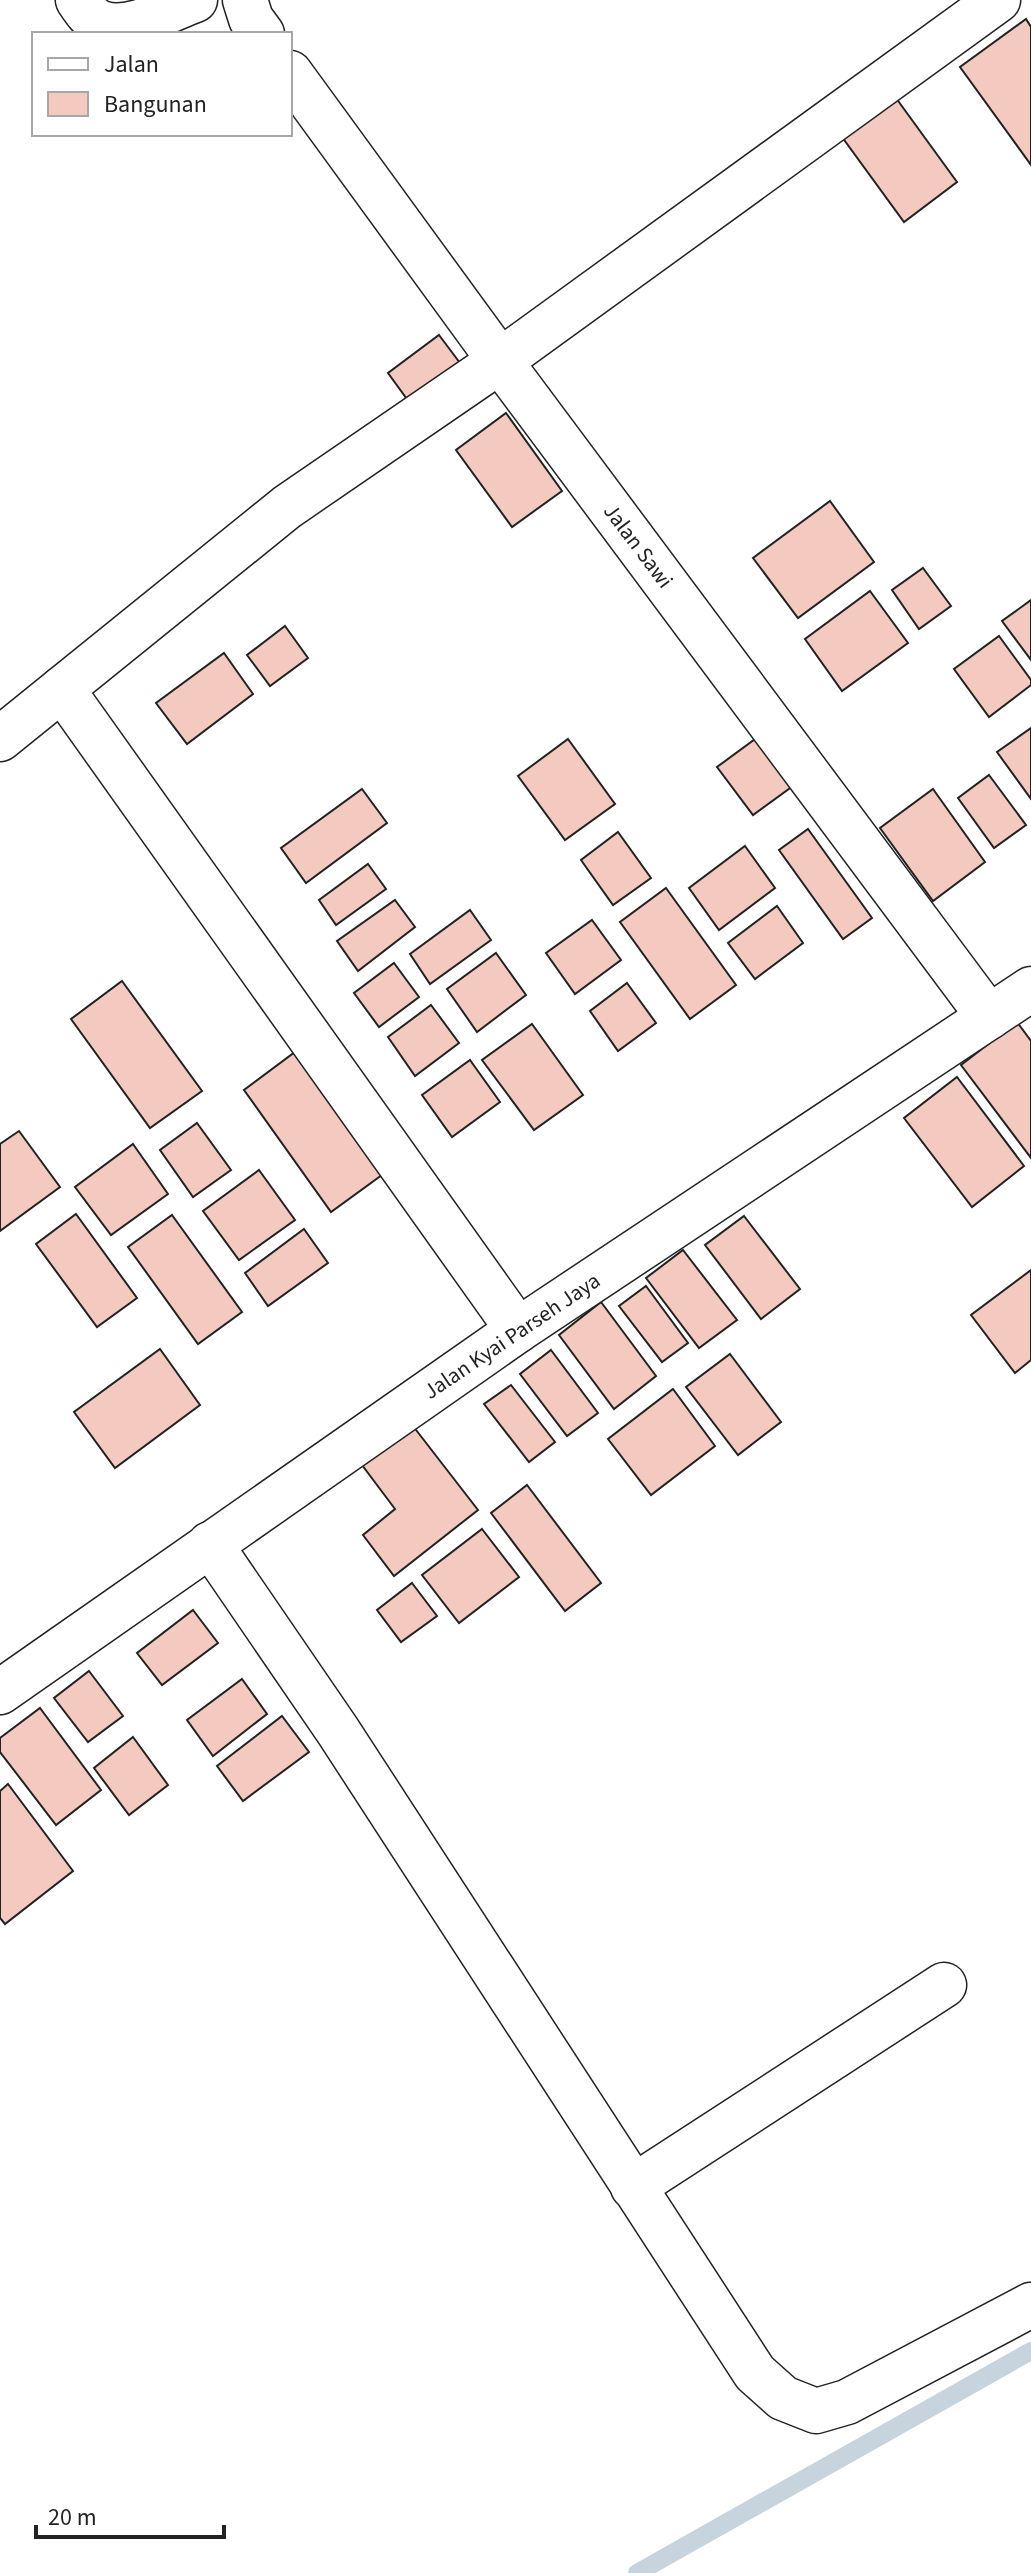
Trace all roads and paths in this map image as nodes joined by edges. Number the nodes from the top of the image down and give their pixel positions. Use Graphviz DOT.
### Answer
graph roads {
  1 [pos="78,0"];
  2 [pos="195,0"];
  3 [pos="245,0"];
  4 [pos="998,0"];
  5 [pos="261,32"];
  6 [pos="292,76"];
  7 [pos="500,361"];
  8 [pos="62,689"];
  9 [pos="0,739"];
  10 [pos="1031,989"];
  11 [pos="989,1017"];
  12 [pos="518,1330"];
  13 [pos="210,1544"];
  14 [pos="0,1692"];
  15 [pos="944,1985"];
  16 [pos="633,2187"];
  17 [pos="1031,2305"];
  1 -- 2 [label="street"];
  3 -- 5 [label="street"];
  4 -- 7 [label="street"];
  6 -- 7 [label="street, Jalan Sawi"];
  7 -- 8 [label="street"];
  7 -- 11 [label="street, Jalan Sawi"];
  8 -- 9 [label="street"];
  8 -- 12 [label="street"];
  10 -- 11 [label="street, Jalan Kyai Parseh Jaya"];
  11 -- 12 [label="street, Jalan Kyai Parseh Jaya"];
  12 -- 13 [label="street, Jalan Kyai Parseh Jaya"];
  13 -- 14 [label="street, Jalan Kyai Parseh Jaya"];
  13 -- 16 [label="street"];
  15 -- 16 [label="street"];
  16 -- 17 [label="street"];
}
